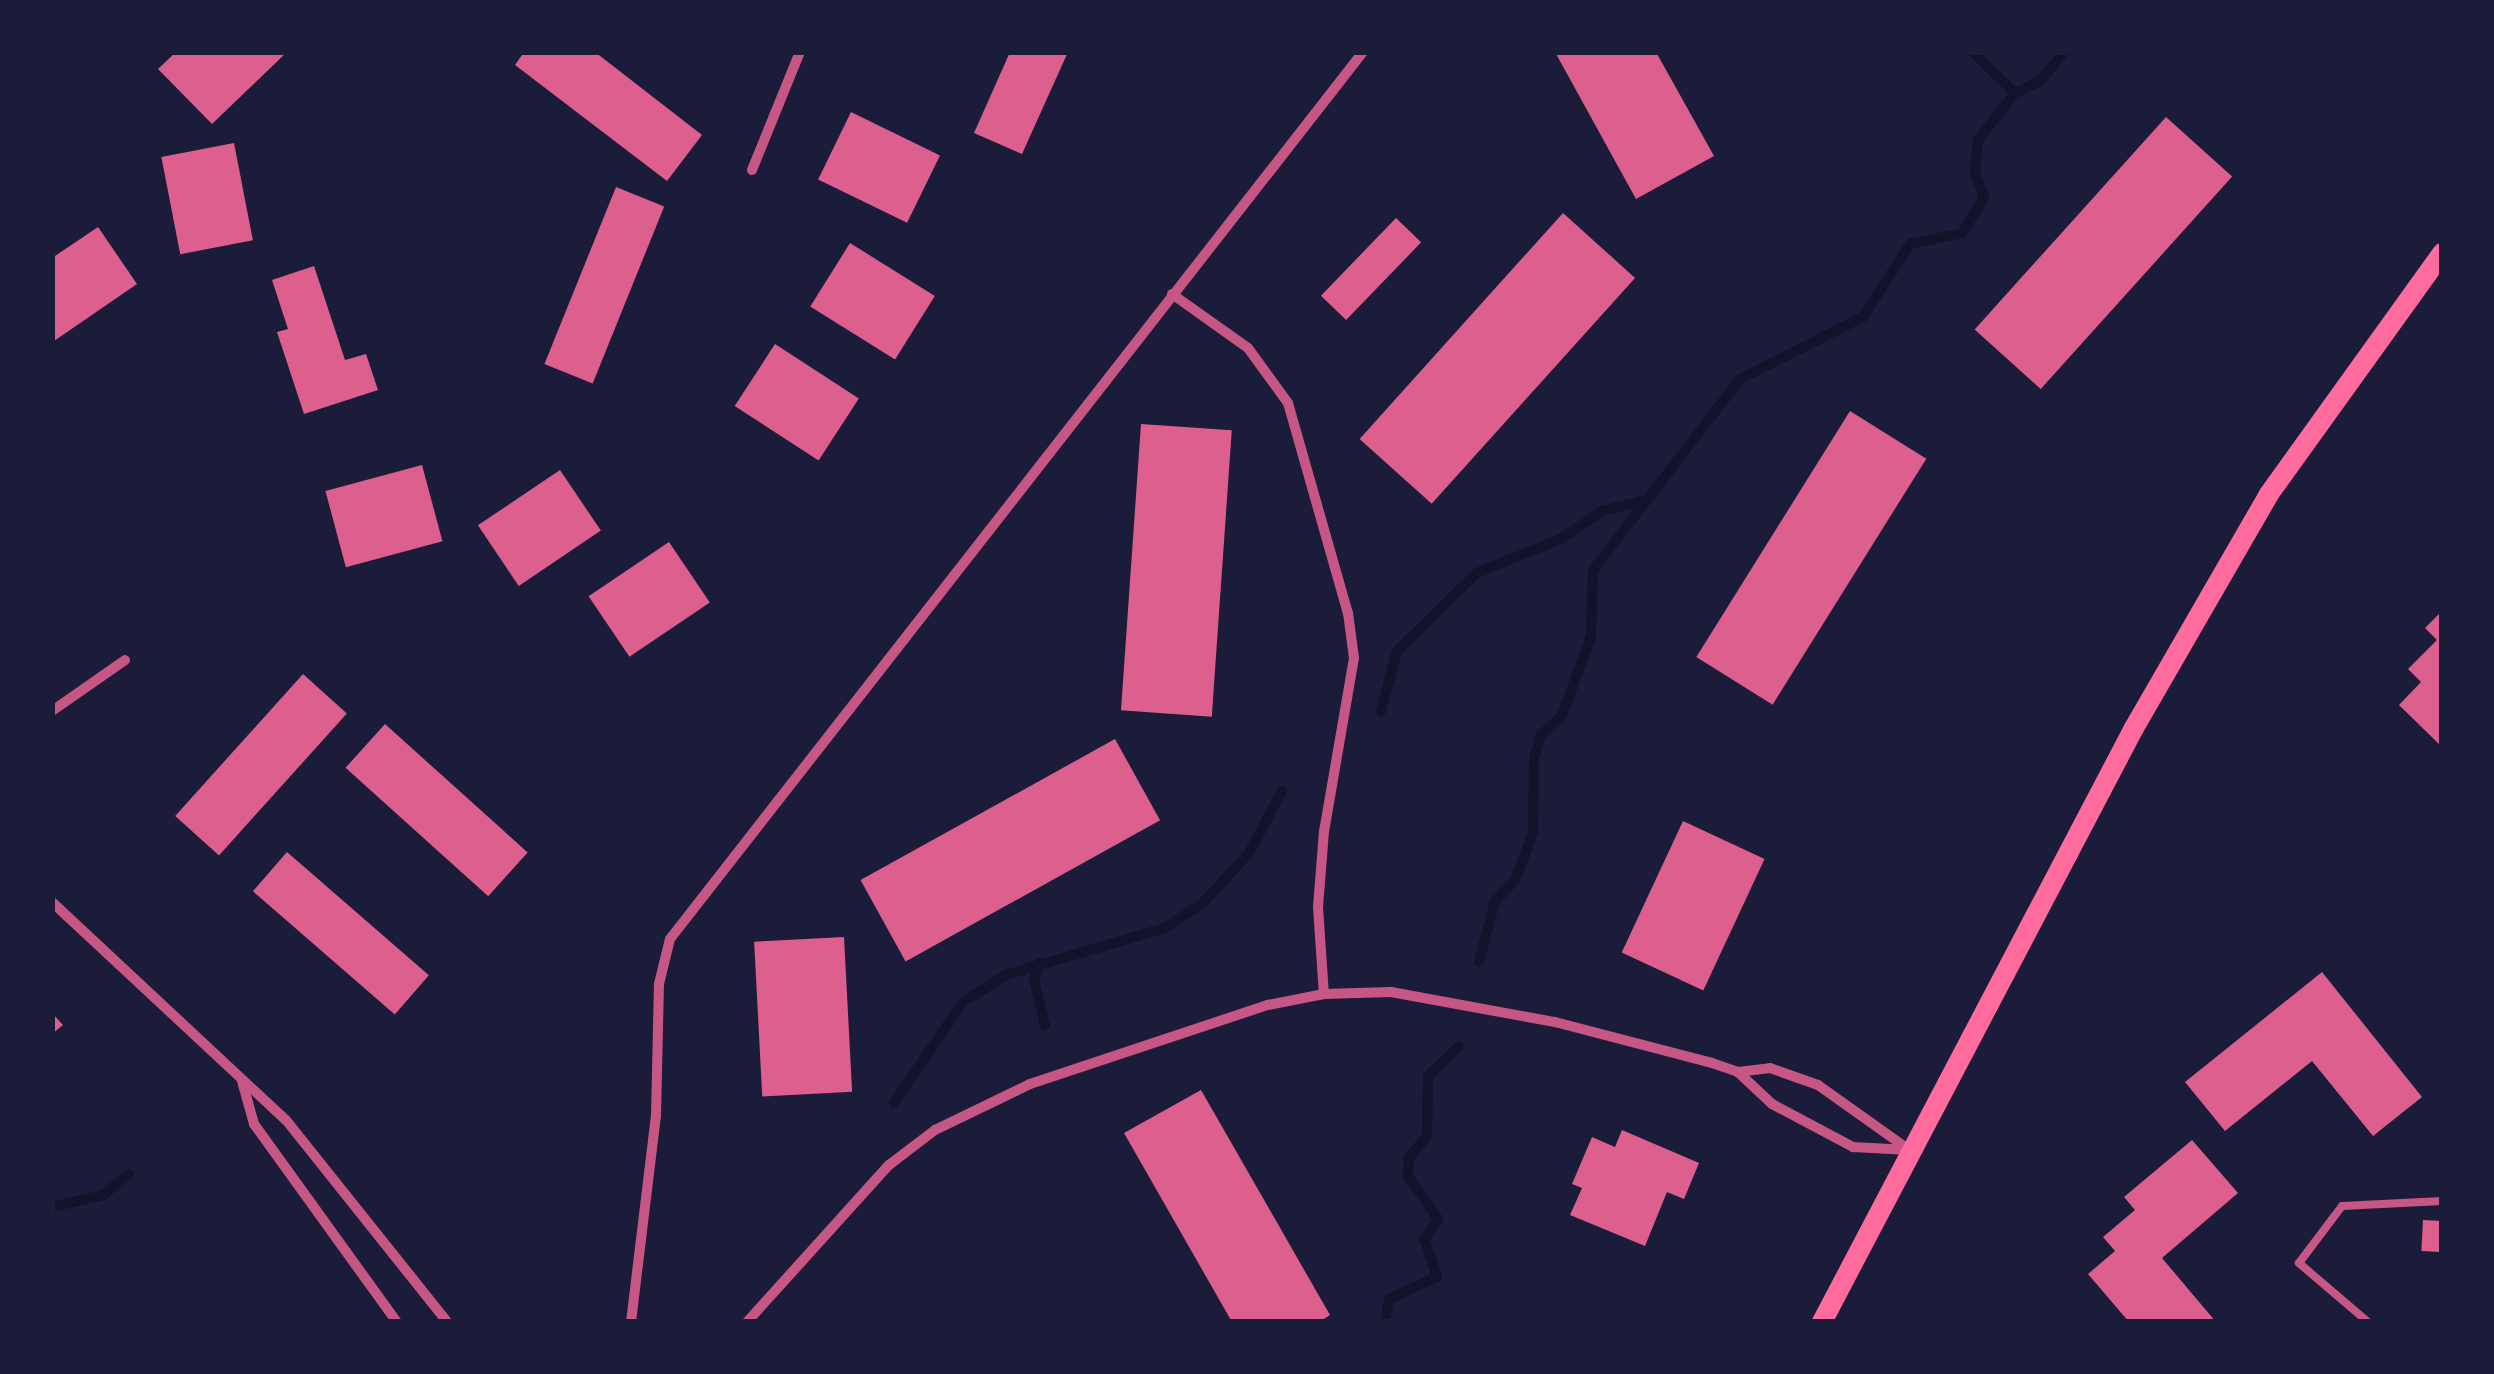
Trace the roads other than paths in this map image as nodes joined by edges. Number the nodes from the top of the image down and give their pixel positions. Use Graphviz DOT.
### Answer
graph roads {
  1 [pos="800,52"];
  2 [pos="1364,52"];
  3 [pos="752,170"];
  4 [pos="2442,254"];
  5 [pos="1172,294"];
  6 [pos="125,660"];
  7 [pos="52,712"];
  8 [pos="52,902"];
  9 [pos="1324,994"];
  10 [pos="1738,1072"];
  11 [pos="242,1080"];
  12 [pos="1909,1150"];
  13 [pos="2442,1201"];
  14 [pos="397,1322"];
  15 [pos="447,1322"];
  16 [pos="631,1322"];
  17 [pos="747,1322"];
  18 [pos="1822,1322"];
  19 [pos="2368,1322"];
  1 -- 3 [label="street"];
  2 -- 5 [label="street"];
  4 -- 12 [label="main road"];
  5 -- 9 [label="street"];
  5 -- 16 [label="street"];
  6 -- 7 [label="street"];
  8 -- 11 [label="street"];
  9 -- 10 [label="street"];
  9 -- 17 [label="street"];
  10 -- 12 [label="street"];
  10 -- 12 [label="street"];
  11 -- 14 [label="street"];
  11 -- 15 [label="street"];
  12 -- 18 [label="main road"];
  13 -- 19 [label="lane"];
}
